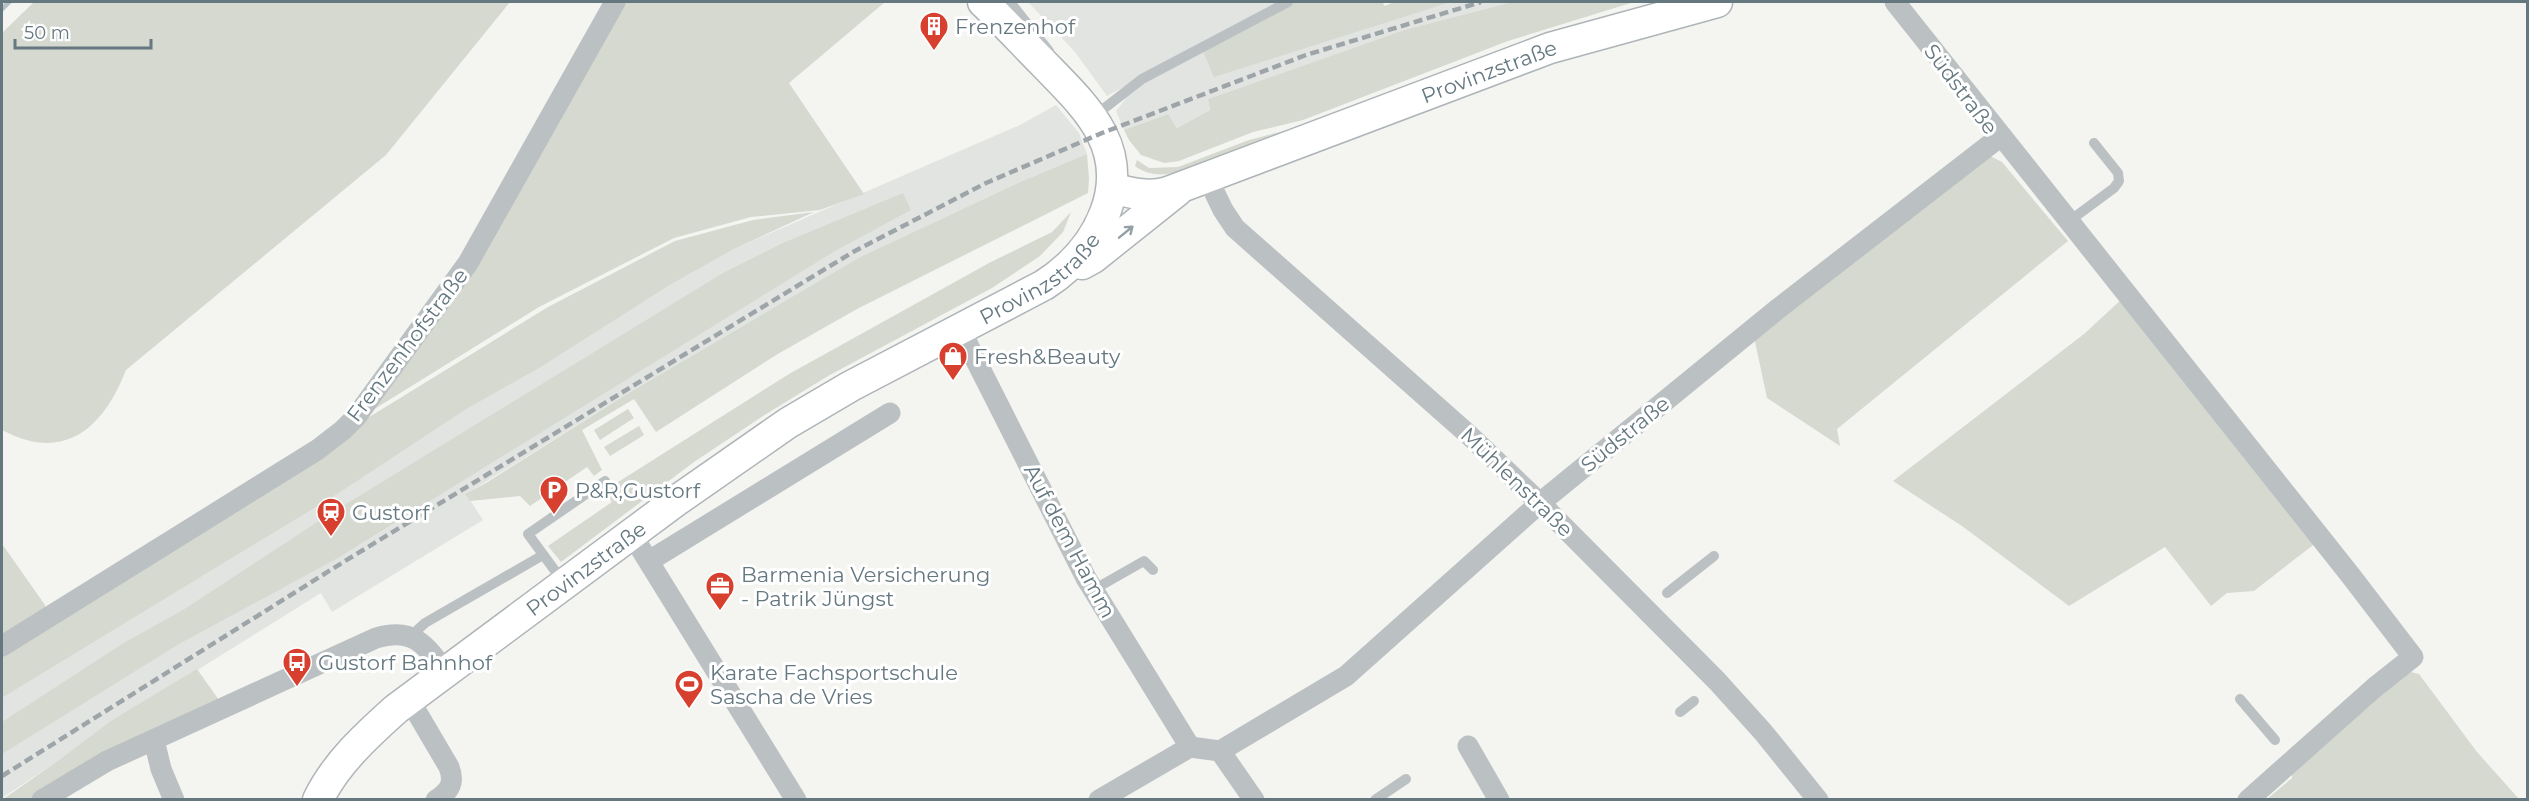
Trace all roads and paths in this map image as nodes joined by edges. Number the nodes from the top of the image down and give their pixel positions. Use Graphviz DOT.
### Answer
graph roads {
  1 [pos="615,2"];
  2 [pos="983,2"];
  3 [pos="1010,2"];
  4 [pos="1288,2"];
  5 [pos="1717,2"];
  6 [pos="1895,2"];
  7 [pos="1062,82"];
  8 [pos="1092,118"];
  9 [pos="2001,136"];
  10 [pos="2094,143"];
  11 [pos="1195,182"];
  12 [pos="1112,188"];
  13 [pos="2068,222"];
  14 [pos="1060,274"];
  15 [pos="960,329"];
  16 [pos="890,413"];
  17 [pos="605,481"];
  18 [pos="1540,503"];
  19 [pos="631,533"];
  20 [pos="543,555"];
  21 [pos="1714,556"];
  22 [pos="649,561"];
  23 [pos="1153,570"];
  24 [pos="564,584"];
  25 [pos="1093,590"];
  26 [pos="1667,593"];
  27 [pos="411,636"];
  28 [pos="2,646"];
  29 [pos="445,672"];
  30 [pos="409,699"];
  31 [pos="2240,699"];
  32 [pos="1694,701"];
  33 [pos="1680,712"];
  34 [pos="154,740"];
  35 [pos="2275,740"];
  36 [pos="1468,746"];
  37 [pos="1190,747"];
  38 [pos="1220,751"];
  39 [pos="1406,779"];
  40 [pos="42,800"];
  41 [pos="174,800"];
  42 [pos="318,800"];
  43 [pos="436,800"];
  44 [pos="796,800"];
  45 [pos="1099,800"];
  46 [pos="1254,800"];
  47 [pos="1375,800"];
  48 [pos="1499,800"];
  49 [pos="1818,800"];
  50 [pos="2248,800"];
  1 -- 28 [label="street, Frenzenhofstraße"];
  2 -- 7 [label="street"];
  3 -- 7 [label="lane"];
  4 -- 8 [label="lane"];
  5 -- 11 [label="street, Provinzstraße"];
  6 -- 9 [label="street, Südstraße"];
  7 -- 8 [label="street"];
  8 -- 12 [label="street"];
  9 -- 13 [label="street"];
  9 -- 18 [label="street, Südstraße"];
  10 -- 13 [label="lane"];
  11 -- 12 [label="street, Provinzstraße"];
  14 -- 11 [label="street, one-way"];
  11 -- 18 [label="street, Mühlenstraße"];
  12 -- 14 [label="street, Provinzstraße"];
  13 -- 50 [label="street"];
  14 -- 15 [label="street, Provinzstraße"];
  15 -- 19 [label="street, Provinzstraße"];
  15 -- 25 [label="street, Auf dem Hamm"];
  16 -- 22 [label="street, Provinzstraße"];
  17 -- 20 [label="lane"];
  18 -- 38 [label="street, Südstraße"];
  18 -- 49 [label="street, Mühlenstraße"];
  19 -- 22 [label="street"];
  19 -- 24 [label="street, Provinzstraße"];
  20 -- 24 [label="lane"];
  20 -- 27 [label="lane"];
  21 -- 26 [label="lane"];
  22 -- 44 [label="street"];
  23 -- 25 [label="lane"];
  24 -- 29 [label="street, Provinzstraße"];
  25 -- 37 [label="street, Auf dem Hamm"];
  27 -- 29 [label="street"];
  27 -- 34 [label="street"];
  29 -- 30 [label="street, Provinzstraße"];
  30 -- 42 [label="street, Provinzstraße"];
  30 -- 43 [label="street"];
  31 -- 35 [label="lane"];
  32 -- 33 [label="lane"];
  34 -- 40 [label="street"];
  34 -- 41 [label="street"];
  36 -- 48 [label="street"];
  37 -- 38 [label="street"];
  37 -- 45 [label="street"];
  38 -- 46 [label="street"];
  39 -- 47 [label="lane"];
}
